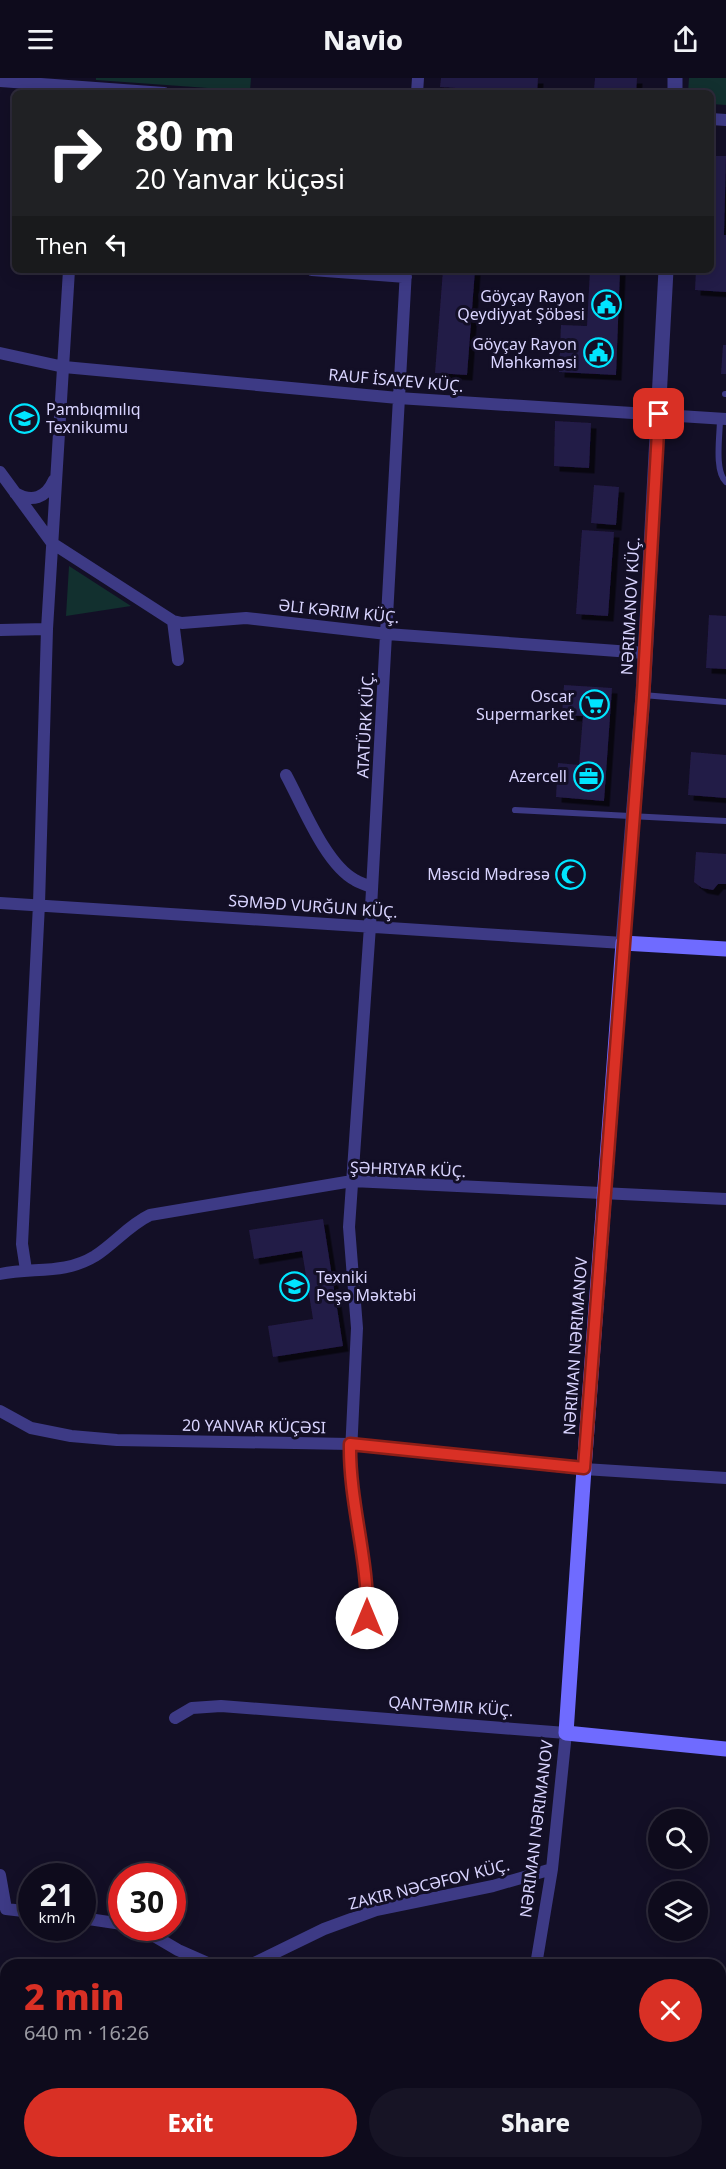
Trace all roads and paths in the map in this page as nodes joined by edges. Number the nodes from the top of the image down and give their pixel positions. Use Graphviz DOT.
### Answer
graph roads {
  1 [pos="0,81"];
  2 [pos="84,86"];
  3 [pos="130,90"];
  4 [pos="69,273"];
  5 [pos="382,273"];
  6 [pos="666,273"];
  7 [pos="406,274"];
  8 [pos="0,353"];
  9 [pos="64,367"];
  10 [pos="398,398"];
  11 [pos="659,414"];
  12 [pos="723,419"];
  13 [pos="0,472"];
  14 [pos="56,476"];
  15 [pos="726,482"];
  16 [pos="9,490"];
  17 [pos="52,543"];
  18 [pos="173,621"];
  19 [pos="47,629"];
  20 [pos="0,630"];
  21 [pos="387,634"];
  22 [pos="645,653"];
  23 [pos="178,660"];
  24 [pos="643,695"];
  25 [pos="726,702"];
  26 [pos="286,775"];
  27 [pos="515,810"];
  28 [pos="633,815"];
  29 [pos="726,821"];
  30 [pos="372,887"];
  31 [pos="0,903"];
  32 [pos="39,904"];
  33 [pos="370,926"];
  34 [pos="623,943"];
  35 [pos="726,949"];
  36 [pos="352,1181"];
  37 [pos="605,1194"];
  38 [pos="726,1199"];
  39 [pos="26,1270"];
  40 [pos="0,1274"];
  41 [pos="0,1411"];
  42 [pos="350,1444"];
  43 [pos="584,1468"];
  44 [pos="726,1478"];
  45 [pos="366,1636"];
  46 [pos="175,1718"];
  47 [pos="566,1733"];
  48 [pos="726,1749"];
  49 [pos="552,1869"];
  50 [pos="0,1875"];
  51 [pos="3,1909"];
  52 [pos="18,1911"];
  53 [pos="163,1941"];
  54 [pos="198,1959"];
  55 [pos="262,1959"];
  56 [pos="537,1959"];
  1 -- 2 [label="street"];
  2 -- 3 [label="street"];
  4 -- 9 [label="street"];
  5 -- 7 [label="street"];
  6 -- 11 [label="street, NƏRIMANOV KÜÇ."];
  7 -- 10 [label="street, ATATÜRK KÜÇ."];
  8 -- 9 [label="street, RAUF İSAYEV KÜÇ."];
  9 -- 10 [label="street, RAUF İSAYEV KÜÇ."];
  9 -- 14 [label="street"];
  10 -- 11 [label="street, RAUF İSAYEV KÜÇ."];
  10 -- 21 [label="street, ATATÜRK KÜÇ."];
  11 -- 12 [label="street, RAUF İSAYEV KÜÇ."];
  11 -- 22 [label="street, NƏRIMANOV KÜÇ."];
  12 -- 15 [label="lane"];
  13 -- 16 [label="street"];
  14 -- 16 [label="street"];
  14 -- 17 [label="street"];
  16 -- 17 [label="street"];
  17 -- 18 [label="street"];
  17 -- 19 [label="street"];
  18 -- 21 [label="street, ƏLI KƏRIM KÜÇ."];
  18 -- 23 [label="street"];
  19 -- 20 [label="street"];
  19 -- 32 [label="street"];
  21 -- 22 [label="street, ƏLI KƏRIM KÜÇ."];
  21 -- 30 [label="street, ATATÜRK KÜÇ."];
  22 -- 24 [label="street, NƏRIMANOV KÜÇ."];
  24 -- 25 [label="lane"];
  24 -- 28 [label="street, NƏRIMANOV KÜÇ."];
  26 -- 30 [label="street"];
  27 -- 28 [label="lane"];
  28 -- 29 [label="lane"];
  28 -- 34 [label="street, NƏRIMANOV KÜÇ."];
  30 -- 33 [label="street, ATATÜRK KÜÇ."];
  31 -- 32 [label="street, SƏMƏD VURĞUN KÜÇ."];
  32 -- 33 [label="street, SƏMƏD VURĞUN KÜÇ."];
  32 -- 39 [label="street"];
  33 -- 34 [label="street, SƏMƏD VURĞUN KÜÇ."];
  33 -- 36 [label="street, ATATÜRK KÜÇ."];
  34 -- 35 [label="main road"];
  34 -- 37 [label="main road, NƏRIMAN NƏRIMANOV"];
  36 -- 37 [label="street, ŞƏHRIYAR KÜÇ."];
  36 -- 39 [label="street, ŞƏHRIYAR KÜÇ."];
  36 -- 42 [label="street, ATATÜRK KÜÇ."];
  37 -- 38 [label="street, ŞƏHRIYAR KÜÇ."];
  37 -- 43 [label="main road, NƏRIMAN NƏRIMANOV"];
  39 -- 40 [label="street, ŞƏHRIYAR KÜÇ."];
  41 -- 42 [label="street, 20 YANVAR KÜÇƏSI"];
  42 -- 43 [label="street, 20 YANVAR KÜÇƏSI"];
  42 -- 45 [label="street, ATATÜRK KÜÇ."];
  43 -- 44 [label="street, 20 YANVAR KÜÇƏSI"];
  43 -- 47 [label="main road, NƏRIMAN NƏRIMANOV"];
  46 -- 47 [label="street, QANTƏMIR KÜÇ."];
  47 -- 48 [label="main road, QANTƏMIR KÜÇ."];
  47 -- 49 [label="street, NƏRIMAN NƏRIMANOV"];
  49 -- 55 [label="street, ZAKIR NƏCƏFOV KÜÇ."];
  49 -- 56 [label="street, NƏRIMAN NƏRIMANOV"];
  50 -- 51 [label="street"];
  51 -- 52 [label="street"];
  53 -- 54 [label="street"];
}
